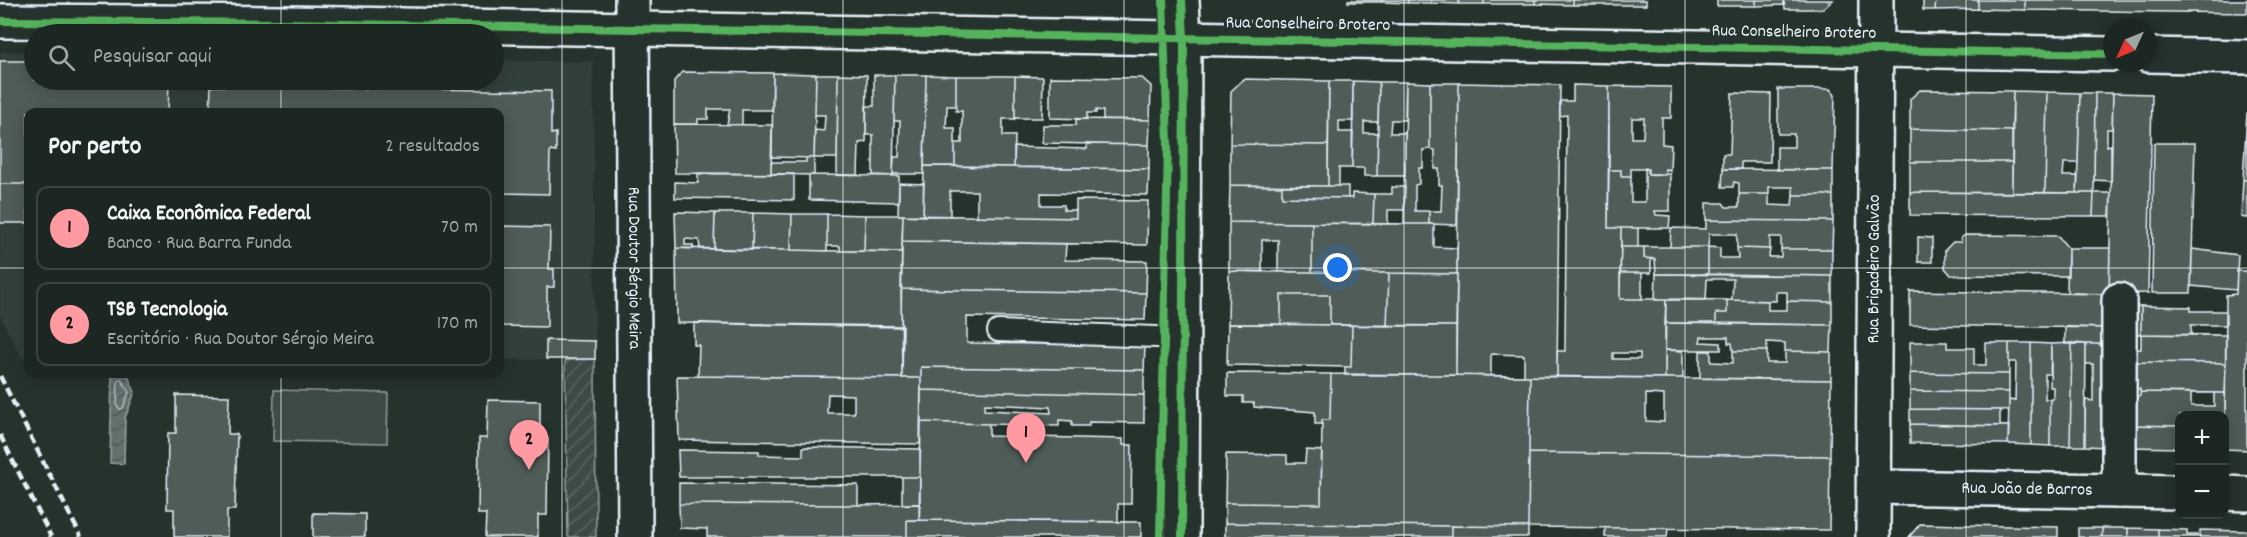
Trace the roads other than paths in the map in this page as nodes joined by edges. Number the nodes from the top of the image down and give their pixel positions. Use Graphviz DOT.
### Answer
graph roads {
  1 [pos="1182,0"];
  2 [pos="1876,0"];
  3 [pos="110,10"];
  4 [pos="384,13"];
  5 [pos="632,15"];
  6 [pos="0,21"];
  7 [pos="1184,38"];
  8 [pos="1875,49"];
  9 [pos="2103,54"];
  10 [pos="2157,55"];
  11 [pos="2247,57"];
  12 [pos="2120,300"];
  13 [pos="998,331"];
  14 [pos="1183,338"];
  15 [pos="1874,487"];
  16 [pos="2119,491"];
  17 [pos="2175,492"];
  18 [pos="2229,493"];
  19 [pos="2247,494"];
  20 [pos="635,537"];
  21 [pos="1182,537"];
  22 [pos="1873,537"];
  1 -- 7 [label="street"];
  2 -- 8 [label="street, Rua Brigadeiro Galvão"];
  3 -- 4 [label="street, Rua Conselheiro Brotero"];
  3 -- 6 [label="street, Rua Conselheiro Brotero"];
  4 -- 5 [label="street, Rua Conselheiro Brotero"];
  5 -- 7 [label="street, Rua Conselheiro Brotero"];
  5 -- 20 [label="street, Rua Doutor Sérgio Meira"];
  7 -- 8 [label="street, Rua Conselheiro Brotero"];
  7 -- 14 [label="street"];
  8 -- 9 [label="street, Rua Conselheiro Brotero"];
  8 -- 15 [label="street, Rua Brigadeiro Galvão"];
  10 -- 11 [label="street"];
  12 -- 16 [label="street"];
  13 -- 14 [label="lane"];
  14 -- 21 [label="street"];
  15 -- 16 [label="street, Rua João de Barros"];
  15 -- 22 [label="street, Rua Brigadeiro Galvão"];
  16 -- 17 [label="street, Rua João de Barros"];
  18 -- 19 [label="street"];
}
